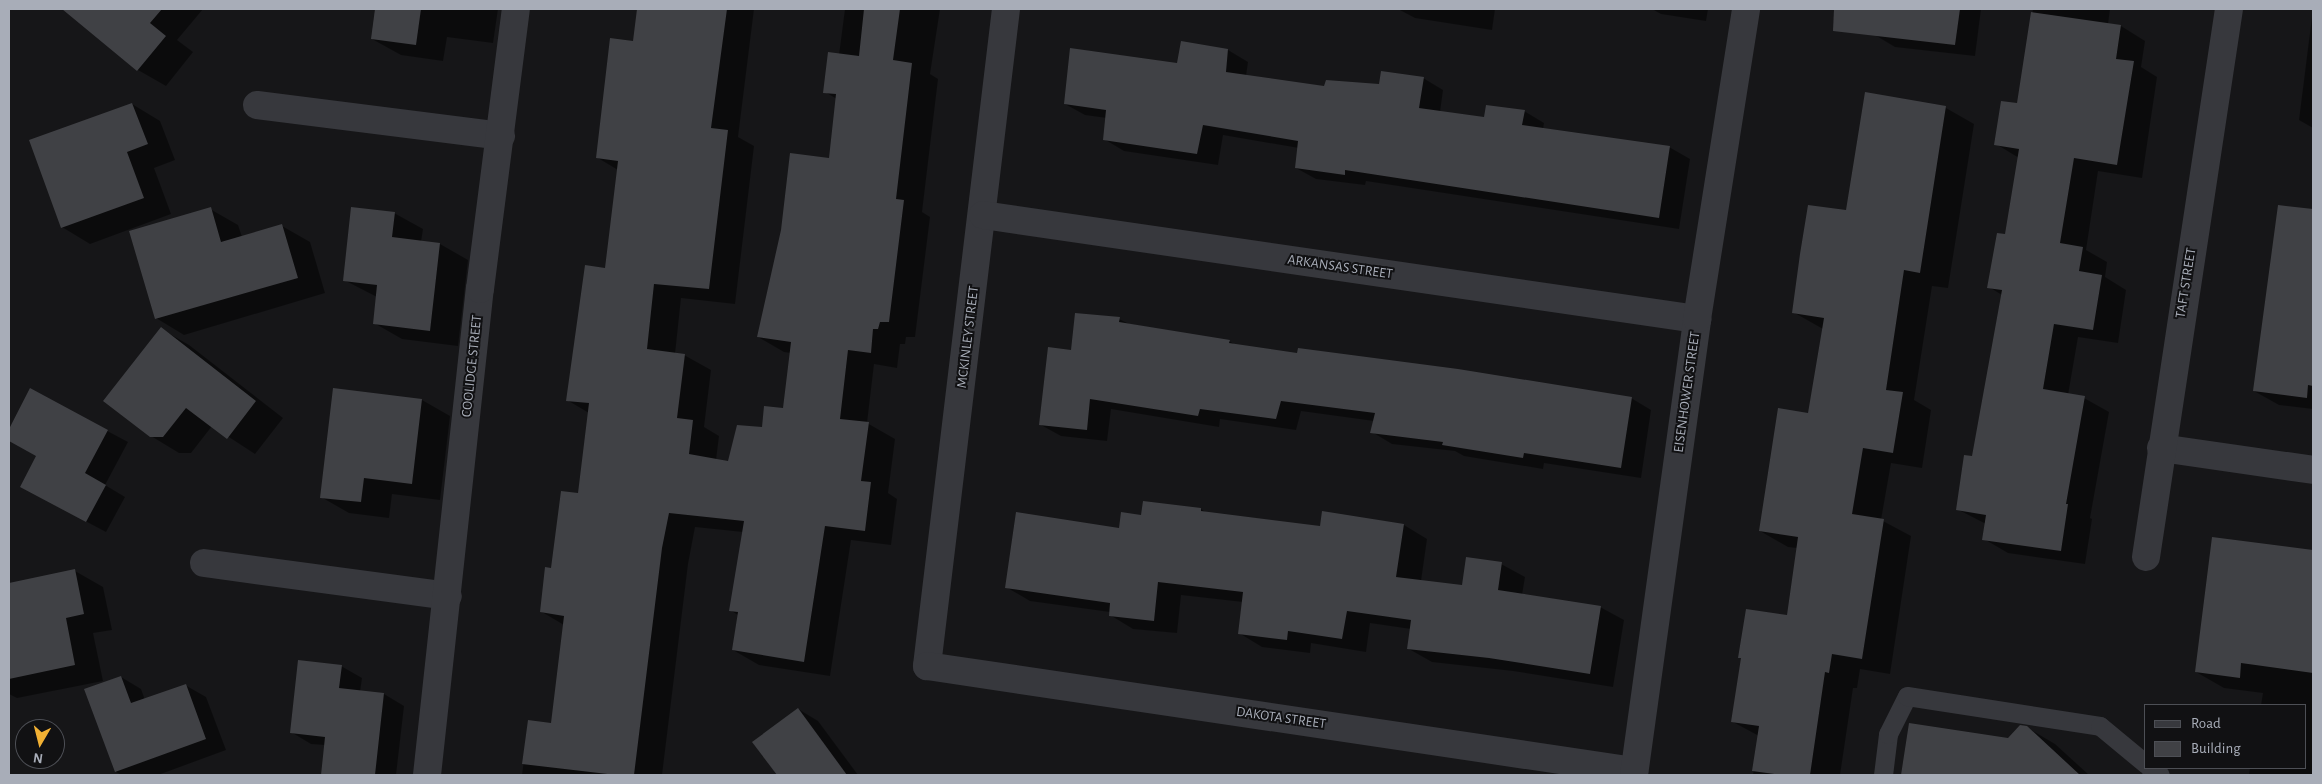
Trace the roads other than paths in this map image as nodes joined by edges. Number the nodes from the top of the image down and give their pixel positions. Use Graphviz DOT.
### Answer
graph roads {
  1 [pos="516,9"];
  2 [pos="1006,9"];
  3 [pos="1746,9"];
  4 [pos="2229,9"];
  5 [pos="258,105"];
  6 [pos="501,136"];
  7 [pos="983,215"];
  8 [pos="1697,320"];
  9 [pos="2161,448"];
  10 [pos="2313,470"];
  11 [pos="2146,557"];
  12 [pos="204,563"];
  13 [pos="448,596"];
  14 [pos="927,666"];
  15 [pos="2144,762"];
  16 [pos="1634,773"];
  17 [pos="426,775"];
  18 [pos="1883,775"];
  1 -- 6 [label="street, COOLIDGE STREET"];
  2 -- 7 [label="street, MCKINLEY STREET"];
  3 -- 8 [label="street, EISENHOWER STREET"];
  4 -- 9 [label="street, TAFT STREET"];
  5 -- 6 [label="street"];
  6 -- 13 [label="street, COOLIDGE STREET"];
  7 -- 8 [label="street, ARKANSAS STREET"];
  7 -- 14 [label="street, MCKINLEY STREET"];
  8 -- 16 [label="street, EISENHOWER STREET"];
  9 -- 10 [label="street"];
  9 -- 11 [label="street, TAFT STREET"];
  12 -- 13 [label="street"];
  13 -- 17 [label="street, COOLIDGE STREET"];
  14 -- 16 [label="street, DAKOTA STREET"];
  15 -- 18 [label="lane"];
}
